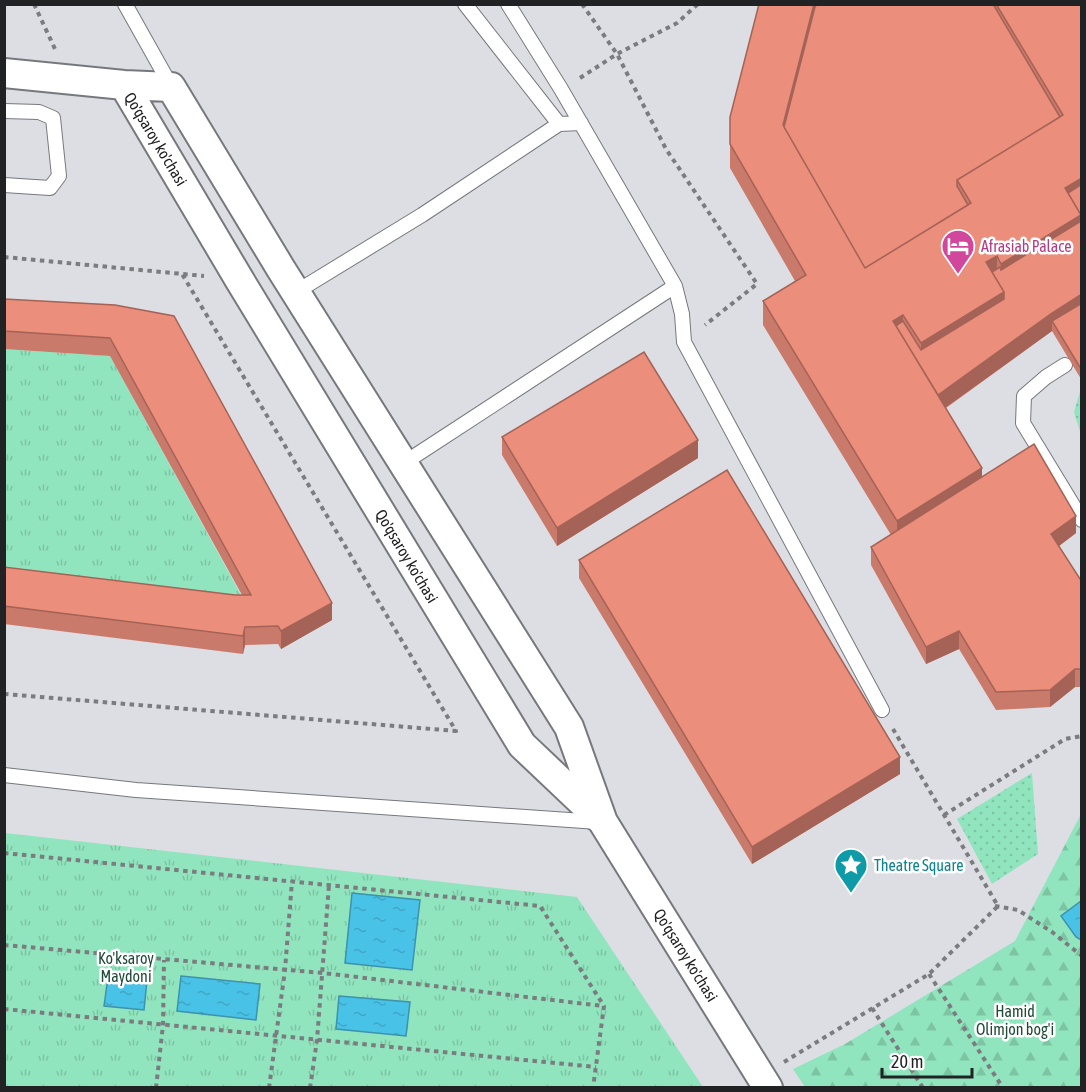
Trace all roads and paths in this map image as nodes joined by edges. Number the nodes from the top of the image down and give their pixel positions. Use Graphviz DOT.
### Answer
graph roads {
  1 [pos="34,4"];
  2 [pos="125,4"];
  3 [pos="465,4"];
  4 [pos="508,4"];
  5 [pos="582,4"];
  6 [pos="698,4"];
  7 [pos="618,54"];
  8 [pos="4,73"];
  9 [pos="70,79"];
  10 [pos="124,86"];
  11 [pos="171,87"];
  12 [pos="561,89"];
  13 [pos="4,111"];
  14 [pos="580,123"];
  15 [pos="559,124"];
  16 [pos="4,185"];
  17 [pos="4,257"];
  18 [pos="182,274"];
  19 [pos="239,279"];
  20 [pos="675,286"];
  21 [pos="296,292"];
  22 [pos="684,342"];
  23 [pos="1065,365"];
  24 [pos="404,463"];
  25 [pos="1082,520"];
  26 [pos="4,694"];
  27 [pos="882,710"];
  28 [pos="1082,736"];
  29 [pos="4,775"];
  30 [pos="944,815"];
  31 [pos="603,822"];
  32 [pos="4,853"];
  33 [pos="292,881"];
  34 [pos="328,885"];
  35 [pos="997,906"];
  36 [pos="4,945"];
  37 [pos="1082,956"];
  38 [pos="164,960"];
  39 [pos="285,970"];
  40 [pos="323,973"];
  41 [pos="929,974"];
  42 [pos="604,1006"];
  43 [pos="872,1008"];
  44 [pos="4,1009"];
  45 [pos="163,1025"];
  46 [pos="277,1036"];
  47 [pos="318,1040"];
  48 [pos="596,1068"];
  49 [pos="765,1082"];
  50 [pos="156,1088"];
  51 [pos="269,1088"];
  52 [pos="310,1088"];
  53 [pos="593,1088"];
  54 [pos="923,1088"];
  55 [pos="1003,1088"];
  1 -- 9 [label="path"];
  2 -- 11 [label="lane"];
  3 -- 15 [label="lane"];
  4 -- 12 [label="lane"];
  5 -- 7 [label="path"];
  6 -- 7 [label="path"];
  7 -- 12 [label="path"];
  7 -- 22 [label="path"];
  8 -- 9 [label="street"];
  9 -- 10 [label="street"];
  10 -- 11 [label="street, Qo'qsaroy ko'chasi"];
  10 -- 19 [label="street, Qo'qsaroy ko'chasi"];
  11 -- 21 [label="street, Qo'qsaroy ko'chasi"];
  12 -- 14 [label="lane"];
  13 -- 16 [label="lane"];
  14 -- 15 [label="lane"];
  14 -- 20 [label="lane"];
  15 -- 21 [label="lane"];
  17 -- 18 [label="path"];
  18 -- 19 [label="path"];
  18 -- 26 [label="path"];
  19 -- 31 [label="street, Qo'qsaroy ko'chasi"];
  20 -- 22 [label="lane"];
  20 -- 24 [label="lane"];
  21 -- 24 [label="street, Qo'qsaroy ko'chasi"];
  22 -- 27 [label="lane"];
  23 -- 25 [label="lane"];
  24 -- 31 [label="street, Qo'qsaroy ko'chasi"];
  27 -- 30 [label="path"];
  28 -- 30 [label="path"];
  29 -- 31 [label="lane"];
  30 -- 35 [label="path"];
  31 -- 49 [label="street, Qo'qsaroy ko'chasi"];
  32 -- 33 [label="path"];
  33 -- 34 [label="path"];
  33 -- 39 [label="path"];
  34 -- 40 [label="path"];
  34 -- 42 [label="path"];
  35 -- 37 [label="path"];
  35 -- 41 [label="path"];
  36 -- 38 [label="path"];
  38 -- 39 [label="path"];
  38 -- 45 [label="path"];
  39 -- 40 [label="path"];
  39 -- 46 [label="path"];
  40 -- 42 [label="path"];
  40 -- 47 [label="path"];
  41 -- 43 [label="path"];
  41 -- 55 [label="path"];
  42 -- 48 [label="path"];
  43 -- 49 [label="path"];
  43 -- 54 [label="path"];
  44 -- 45 [label="path"];
  45 -- 46 [label="path"];
  45 -- 50 [label="path"];
  46 -- 47 [label="path"];
  46 -- 51 [label="path"];
  47 -- 48 [label="path"];
  47 -- 52 [label="path"];
  48 -- 53 [label="path"];
}
